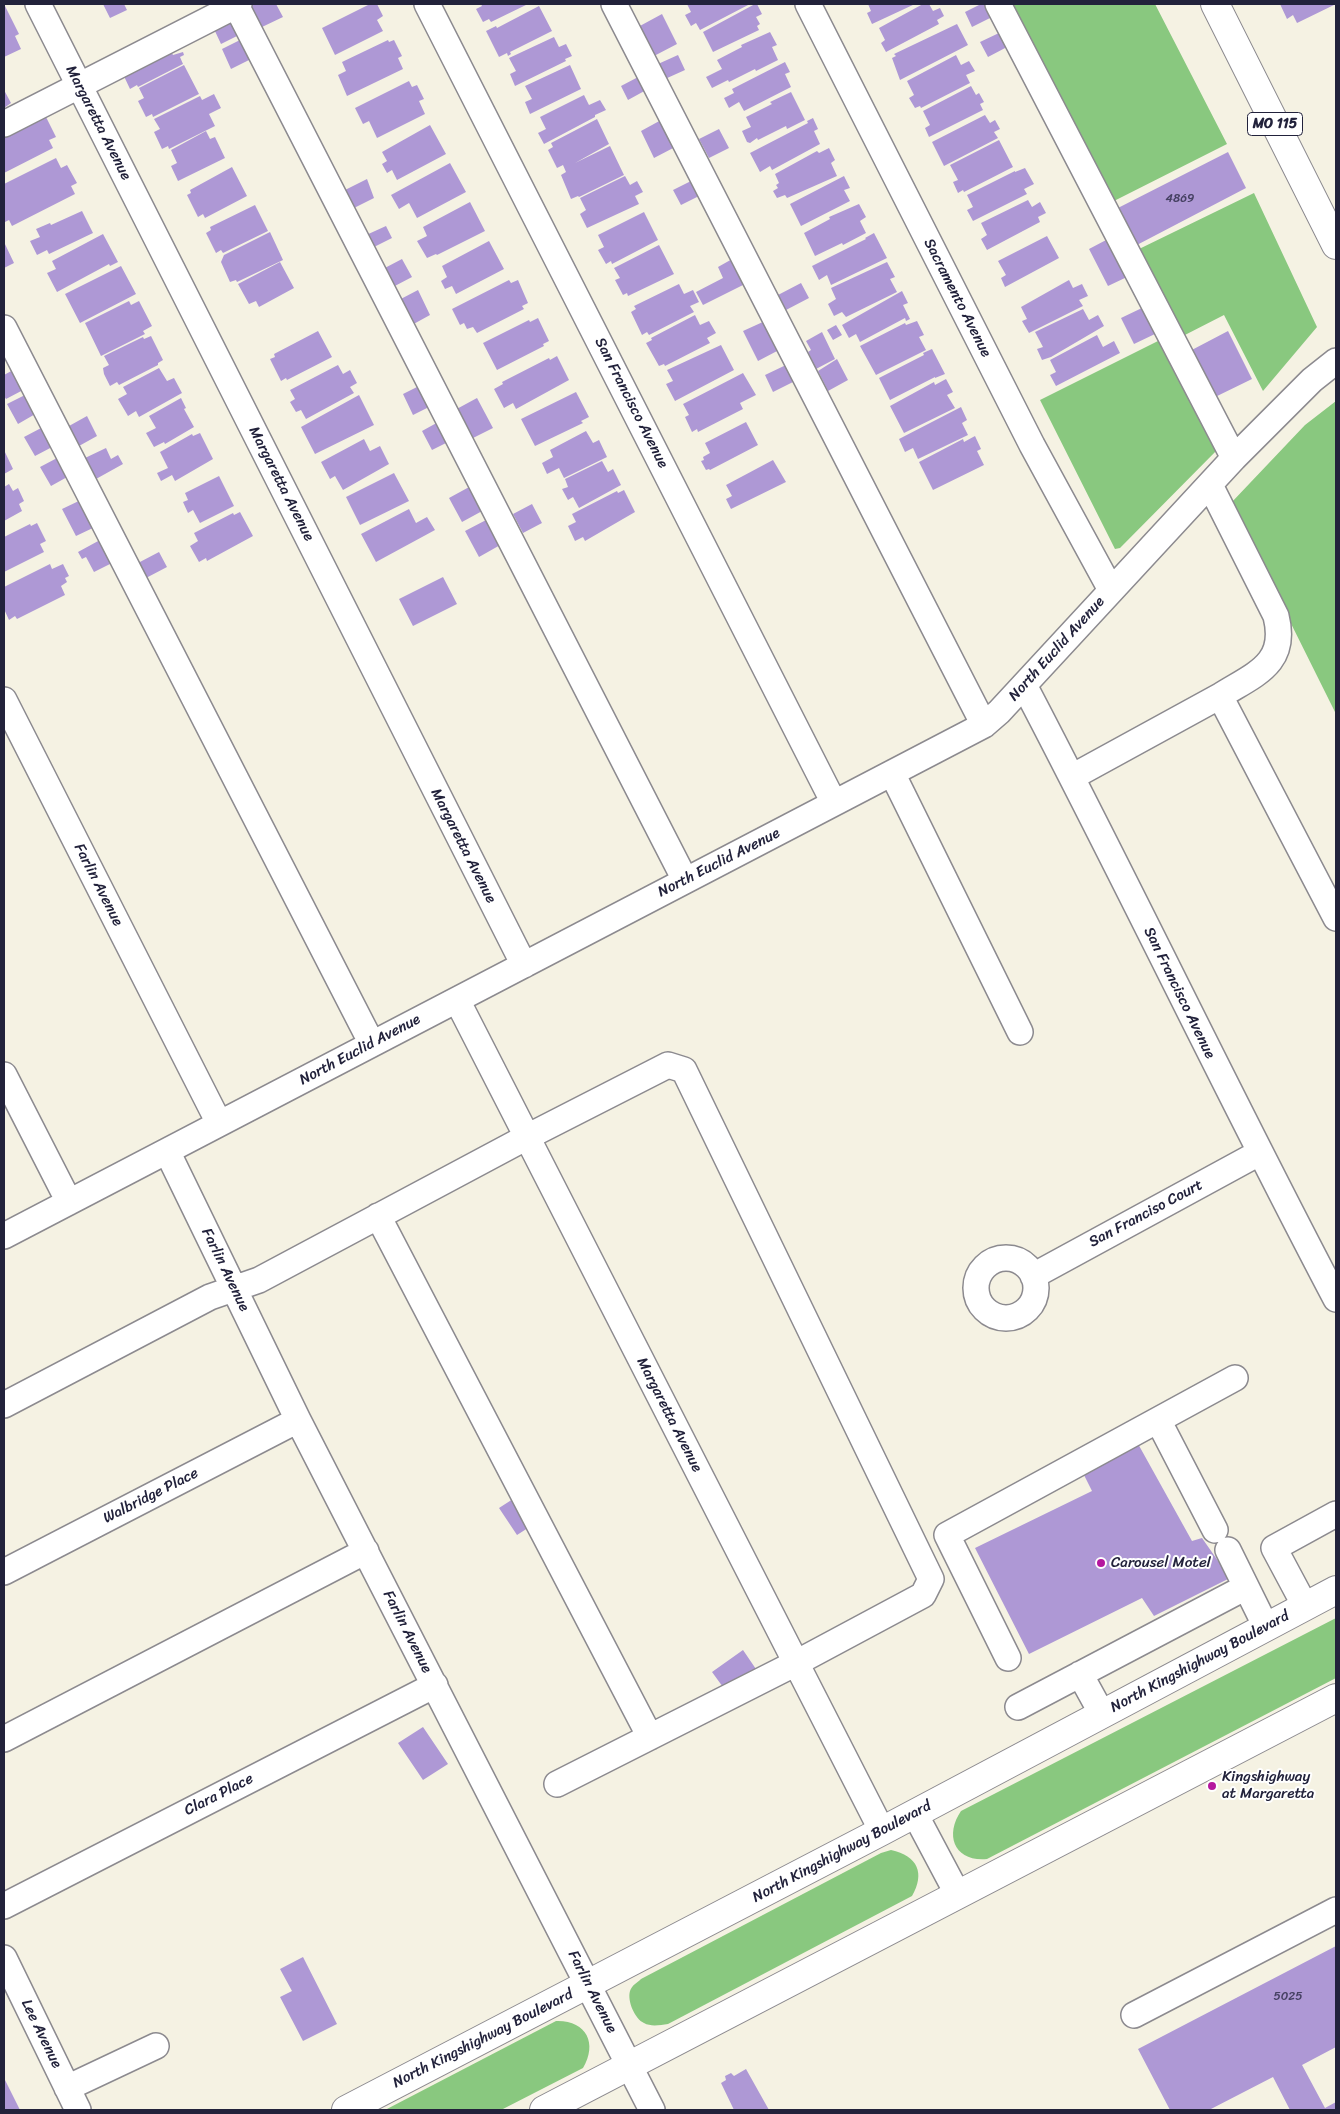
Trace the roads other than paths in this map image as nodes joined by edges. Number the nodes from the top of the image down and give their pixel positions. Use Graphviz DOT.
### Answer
graph roads {
  1 [pos="38,4"];
  2 [pos="427,4"];
  3 [pos="614,4"];
  4 [pos="808,4"];
  5 [pos="998,4"];
  6 [pos="1215,4"];
  7 [pos="238,5"];
  8 [pos="80,86"];
  9 [pos="4,124"];
  10 [pos="1336,245"];
  11 [pos="4,328"];
  12 [pos="1336,361"];
  13 [pos="1234,458"];
  14 [pos="1210,485"];
  15 [pos="1111,590"];
  16 [pos="1024,686"];
  17 [pos="1220,696"];
  18 [pos="4,700"];
  19 [pos="984,725"];
  20 [pos="892,773"];
  21 [pos="1072,777"];
  22 [pos="834,803"];
  23 [pos="685,880"];
  24 [pos="1336,918"];
  25 [pos="524,965"];
  26 [pos="457,1000"];
  27 [pos="1020,1032"];
  28 [pos="372,1044"];
  29 [pos="4,1075"];
  30 [pos="219,1124"];
  31 [pos="527,1137"];
  32 [pos="167,1151"];
  33 [pos="1259,1153"];
  34 [pos="68,1202"];
  35 [pos="378,1216"];
  36 [pos="4,1236"];
  37 [pos="1032,1276"];
  38 [pos="234,1288"];
  39 [pos="1336,1299"];
  40 [pos="1235,1378"];
  41 [pos="4,1405"];
  42 [pos="298,1420"];
  43 [pos="1158,1420"];
  44 [pos="1336,1514"];
  45 [pos="366,1551"];
  46 [pos="4,1572"];
  47 [pos="1246,1587"];
  48 [pos="1336,1590"];
  49 [pos="1305,1606"];
  50 [pos="1266,1627"];
  51 [pos="1008,1658"];
  52 [pos="796,1663"];
  53 [pos="1080,1674"];
  54 [pos="435,1685"];
  55 [pos="1336,1698"];
  56 [pos="1018,1707"];
  57 [pos="1102,1714"];
  58 [pos="650,1737"];
  59 [pos="4,1739"];
  60 [pos="557,1784"];
  61 [pos="915,1814"];
  62 [pos="882,1831"];
  63 [pos="958,1895"];
  64 [pos="4,1906"];
  65 [pos="1336,1910"];
  66 [pos="4,1958"];
  67 [pos="588,1984"];
  68 [pos="1134,2015"];
  69 [pos="156,2046"];
  70 [pos="630,2066"];
  71 [pos="67,2088"];
  72 [pos="78,2110"];
  73 [pos="346,2110"];
  74 [pos="544,2110"];
  75 [pos="652,2110"];
  1 -- 8 [label="street, Margaretta Avenue"];
  2 -- 22 [label="street, San Francisco Avenue"];
  3 -- 19 [label="street"];
  4 -- 15 [label="street, Sacramento Avenue"];
  5 -- 13 [label="street"];
  6 -- 10 [label="main road, MO 115"];
  7 -- 8 [label="street"];
  7 -- 23 [label="street"];
  8 -- 9 [label="street"];
  8 -- 25 [label="street, Margaretta Avenue"];
  11 -- 28 [label="street"];
  12 -- 13 [label="street, North Euclid Avenue"];
  13 -- 14 [label="street, North Euclid Avenue"];
  14 -- 15 [label="street, North Euclid Avenue"];
  14 -- 17 [label="street"];
  15 -- 16 [label="street, North Euclid Avenue"];
  16 -- 19 [label="street, North Euclid Avenue"];
  16 -- 21 [label="street, San Francisco Avenue"];
  17 -- 21 [label="street"];
  17 -- 24 [label="street"];
  18 -- 30 [label="street, Farlin Avenue"];
  19 -- 20 [label="street, North Euclid Avenue"];
  20 -- 22 [label="street, North Euclid Avenue"];
  20 -- 27 [label="street"];
  21 -- 33 [label="street, San Francisco Avenue"];
  22 -- 23 [label="street, North Euclid Avenue"];
  23 -- 25 [label="street, North Euclid Avenue"];
  25 -- 26 [label="street, North Euclid Avenue"];
  26 -- 28 [label="street, North Euclid Avenue"];
  26 -- 31 [label="street, Margaretta Avenue"];
  28 -- 30 [label="street, North Euclid Avenue"];
  29 -- 34 [label="street"];
  30 -- 32 [label="street, North Euclid Avenue"];
  31 -- 35 [label="street"];
  31 -- 52 [label="street, Margaretta Avenue"];
  31 -- 52 [label="street"];
  32 -- 34 [label="street, North Euclid Avenue"];
  32 -- 38 [label="street, Farlin Avenue"];
  33 -- 37 [label="street, San Franciso Court"];
  33 -- 39 [label="street, San Francisco Avenue"];
  34 -- 36 [label="street, North Euclid Avenue"];
  35 -- 38 [label="street"];
  35 -- 58 [label="street"];
  38 -- 41 [label="street"];
  38 -- 42 [label="street, Farlin Avenue"];
  40 -- 43 [label="street"];
  42 -- 45 [label="street, Farlin Avenue"];
  42 -- 46 [label="street, Walbridge Place"];
  43 -- 47 [label="street"];
  43 -- 51 [label="street"];
  44 -- 49 [label="street"];
  45 -- 54 [label="street, Farlin Avenue"];
  45 -- 59 [label="street"];
  47 -- 50 [label="street"];
  47 -- 53 [label="street"];
  48 -- 49 [label="main road, North Kingshighway Boulevard"];
  49 -- 50 [label="main road, North Kingshighway Boulevard"];
  50 -- 57 [label="main road, North Kingshighway Boulevard"];
  52 -- 58 [label="street"];
  52 -- 62 [label="street, Margaretta Avenue"];
  53 -- 56 [label="street"];
  53 -- 57 [label="street"];
  54 -- 64 [label="street, Clara Place"];
  54 -- 67 [label="street, Farlin Avenue"];
  55 -- 63 [label="main road"];
  57 -- 61 [label="main road, North Kingshighway Boulevard"];
  58 -- 60 [label="street"];
  61 -- 62 [label="main road, North Kingshighway Boulevard"];
  61 -- 63 [label="street"];
  62 -- 67 [label="main road, North Kingshighway Boulevard"];
  63 -- 70 [label="main road"];
  65 -- 68 [label="street"];
  66 -- 71 [label="street, Lee Avenue"];
  67 -- 70 [label="street, Farlin Avenue"];
  67 -- 73 [label="main road, North Kingshighway Boulevard"];
  69 -- 71 [label="street"];
  70 -- 74 [label="main road"];
  70 -- 75 [label="street, Farlin Avenue"];
  71 -- 72 [label="street, Lee Avenue"];
}
